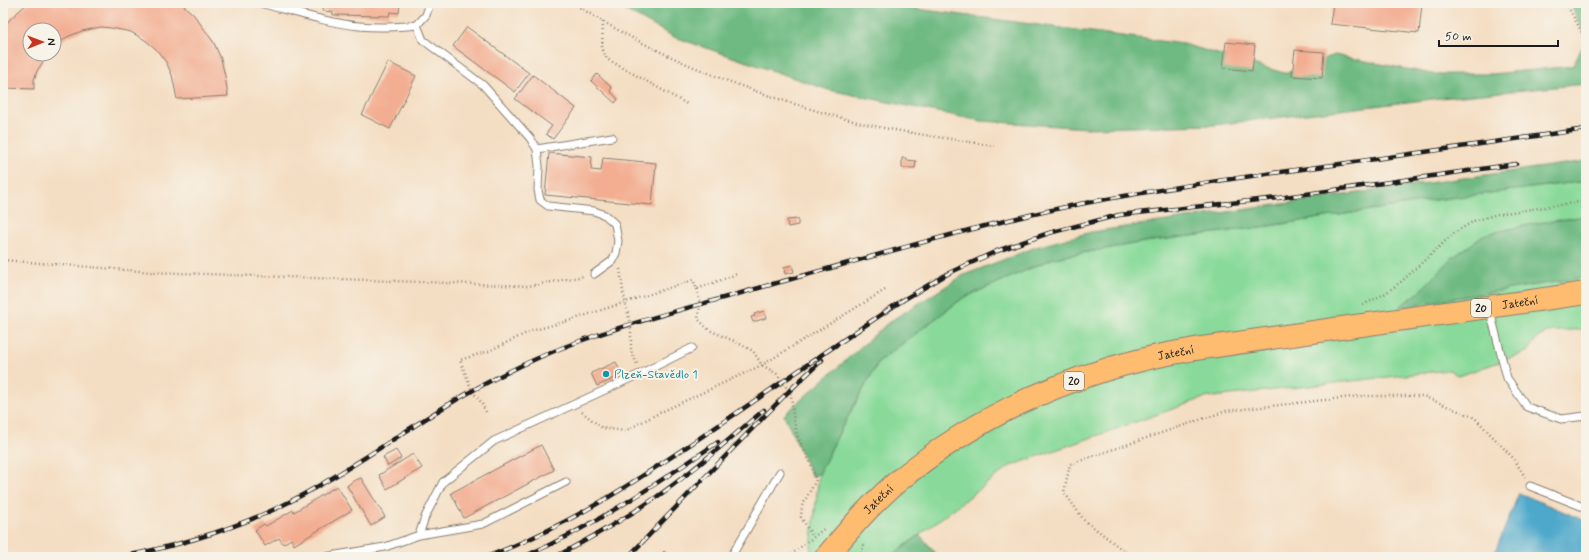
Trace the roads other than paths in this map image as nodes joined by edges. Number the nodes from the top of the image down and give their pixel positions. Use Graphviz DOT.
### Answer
graph roads {
  1 [pos="260,3"];
  2 [pos="430,3"];
  3 [pos="417,25"];
  4 [pos="612,137"];
  5 [pos="537,149"];
  6 [pos="594,274"];
  7 [pos="1586,293"];
  8 [pos="1491,306"];
  9 [pos="692,348"];
  10 [pos="1586,416"];
  11 [pos="780,472"];
  12 [pos="566,482"];
  13 [pos="1530,486"];
  14 [pos="1586,508"];
  15 [pos="419,536"];
  16 [pos="324,557"];
  17 [pos="731,557"];
  18 [pos="826,557"];
  1 -- 3 [label="lane"];
  2 -- 3 [label="lane"];
  3 -- 5 [label="lane"];
  4 -- 5 [label="lane"];
  5 -- 6 [label="lane"];
  7 -- 8 [label="main road, Jateční / 20"];
  8 -- 10 [label="lane"];
  8 -- 18 [label="main road, Jateční / 20"];
  9 -- 15 [label="lane"];
  11 -- 17 [label="lane"];
  12 -- 15 [label="lane"];
  13 -- 14 [label="lane"];
  15 -- 16 [label="lane"];
}
